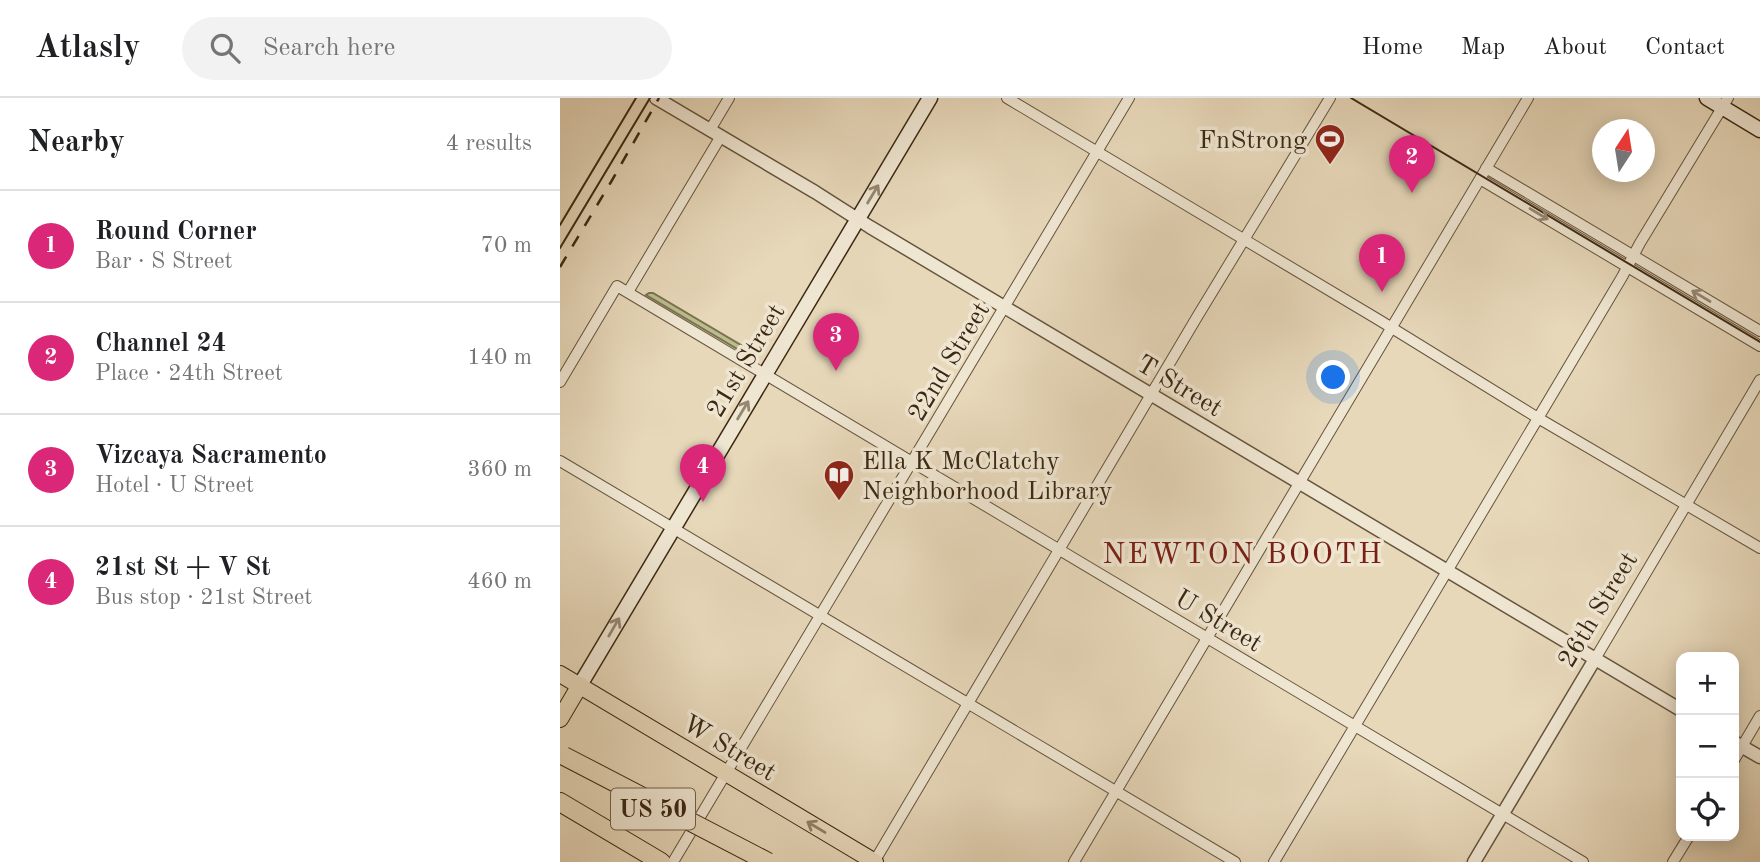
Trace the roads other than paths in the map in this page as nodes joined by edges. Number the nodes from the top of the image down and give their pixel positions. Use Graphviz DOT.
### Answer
graph roads {
  1 [pos="656,98"];
  2 [pos="729,98"];
  3 [pos="930,98"];
  4 [pos="1007,98"];
  5 [pos="1129,98"];
  6 [pos="1330,98"];
  7 [pos="1528,98"];
  8 [pos="1707,98"];
  9 [pos="1725,102"];
  10 [pos="1760,130"];
  11 [pos="715,133"];
  12 [pos="1097,153"];
  13 [pos="1486,168"];
  14 [pos="1480,179"];
  15 [pos="858,219"];
  16 [pos="1244,240"];
  17 [pos="1633,256"];
  18 [pos="1627,267"];
  19 [pos="628,292"];
  20 [pos="1004,307"];
  21 [pos="1392,328"];
  22 [pos="1760,331"];
  23 [pos="1760,346"];
  24 [pos="764,375"];
  25 [pos="1760,380"];
  26 [pos="560,382"];
  27 [pos="1152,395"];
  28 [pos="1538,418"];
  29 [pos="560,461"];
  30 [pos="912,462"];
  31 [pos="1300,483"];
  32 [pos="1686,504"];
  33 [pos="673,528"];
  34 [pos="1760,548"];
  35 [pos="1060,549"];
  36 [pos="1447,571"];
  37 [pos="821,616"];
  38 [pos="1207,637"];
  39 [pos="1595,659"];
  40 [pos="560,674"];
  41 [pos="580,685"];
  42 [pos="968,704"];
  43 [pos="1676,707"];
  44 [pos="1760,716"];
  45 [pos="560,719"];
  46 [pos="1356,726"];
  47 [pos="1739,743"];
  48 [pos="1739,745"];
  49 [pos="562,754"];
  50 [pos="1760,757"];
  51 [pos="727,774"];
  52 [pos="1116,792"];
  53 [pos="560,802"];
  54 [pos="1502,813"];
  55 [pos="1686,841"];
  56 [pos="661,862"];
  57 [pos="673,862"];
  58 [pos="742,862"];
  59 [pos="768,862"];
  60 [pos="874,862"];
  61 [pos="1074,862"];
  62 [pos="1234,862"];
  63 [pos="1274,862"];
  64 [pos="1474,862"];
  65 [pos="1583,862"];
  66 [pos="1673,862"];
  1 -- 11 [label="street, T Street"];
  2 -- 11 [label="street"];
  15 -- 3 [label="main road, 21st Street, one-way"];
  4 -- 12 [label="street"];
  5 -- 12 [label="street, 22nd Street"];
  6 -- 16 [label="street"];
  7 -- 13 [label="street"];
  8 -- 9 [label="main road"];
  9 -- 10 [label="main road"];
  9 -- 17 [label="street"];
  11 -- 15 [label="street, T Street"];
  11 -- 19 [label="street"];
  12 -- 16 [label="street"];
  12 -- 20 [label="street, 22nd Street"];
  13 -- 14 [label="street"];
  13 -- 17 [label="street"];
  14 -- 18 [label="street, one-way"];
  14 -- 21 [label="street"];
  15 -- 20 [label="street, T Street"];
  15 -- 24 [label="main road, 21st Street"];
  16 -- 21 [label="street"];
  16 -- 27 [label="street"];
  17 -- 18 [label="street"];
  22 -- 17 [label="street, one-way"];
  18 -- 23 [label="street"];
  18 -- 28 [label="street"];
  19 -- 24 [label="street, U Street"];
  19 -- 26 [label="street, U Street"];
  20 -- 27 [label="street, T Street"];
  20 -- 30 [label="street, 22nd Street"];
  21 -- 28 [label="street"];
  21 -- 31 [label="street"];
  24 -- 30 [label="street, U Street"];
  33 -- 24 [label="main road, 21st Street, one-way"];
  25 -- 32 [label="street, 26th Street"];
  27 -- 31 [label="street, T Street"];
  27 -- 35 [label="street"];
  28 -- 32 [label="street"];
  28 -- 36 [label="street"];
  29 -- 33 [label="street"];
  30 -- 35 [label="street, U Street"];
  30 -- 37 [label="street, 22nd Street"];
  31 -- 36 [label="street, T Street"];
  31 -- 38 [label="street"];
  32 -- 34 [label="street"];
  32 -- 39 [label="street, 26th Street"];
  33 -- 37 [label="street"];
  41 -- 33 [label="main road, 21st Street, one-way"];
  35 -- 38 [label="street, U Street"];
  35 -- 42 [label="street"];
  36 -- 39 [label="street, T Street"];
  36 -- 46 [label="street"];
  37 -- 42 [label="street"];
  37 -- 51 [label="street, 22nd Street"];
  38 -- 46 [label="street, U Street"];
  38 -- 52 [label="street"];
  39 -- 43 [label="street, T Street"];
  39 -- 54 [label="street, 26th Street"];
  40 -- 41 [label="main road, W Street"];
  41 -- 45 [label="main road, 21st Street"];
  41 -- 51 [label="main road, W Street"];
  42 -- 52 [label="street"];
  42 -- 60 [label="street"];
  44 -- 47 [label="street"];
  46 -- 54 [label="street, U Street"];
  46 -- 63 [label="street"];
  48 -- 50 [label="street"];
  49 -- 58 [label="highway, US 50, bridge"];
  49 -- 59 [label="highway, bridge"];
  51 -- 57 [label="street, 22nd Street"];
  60 -- 51 [label="main road, W Street, one-way"];
  52 -- 61 [label="street"];
  52 -- 62 [label="street"];
  53 -- 56 [label="highway, US 50"];
  54 -- 64 [label="street, 26th Street"];
  54 -- 65 [label="street, U Street"];
  55 -- 66 [label="street"];
}
